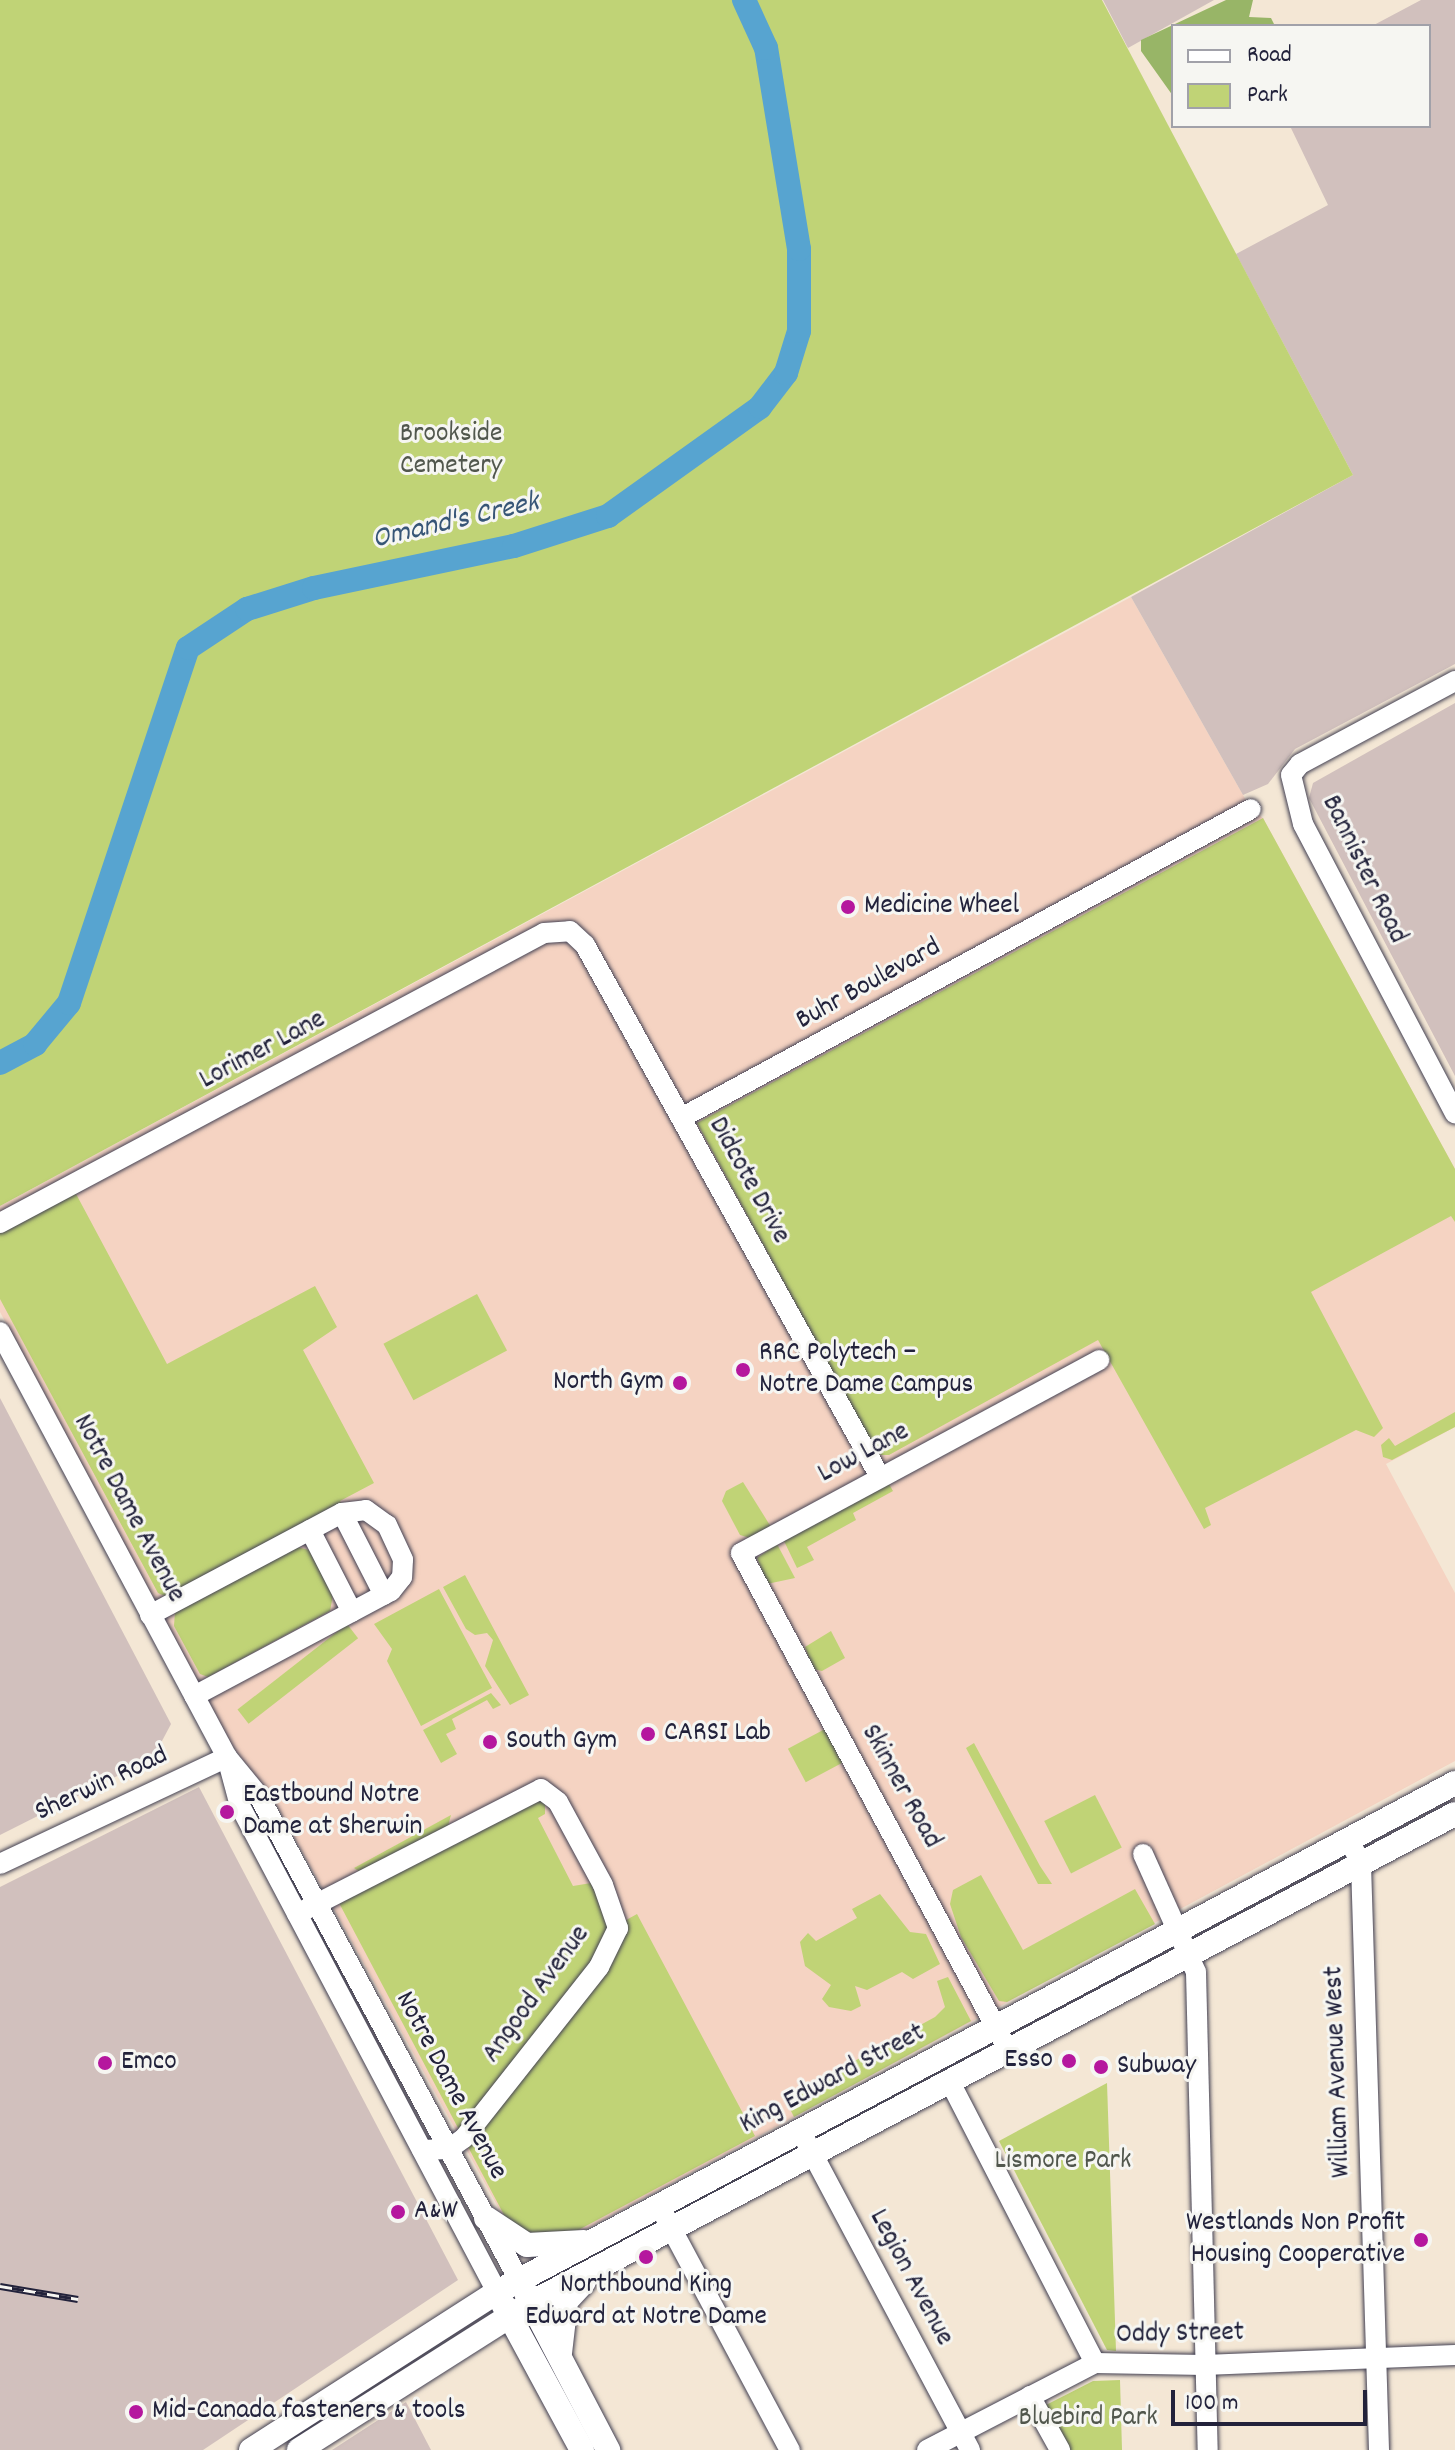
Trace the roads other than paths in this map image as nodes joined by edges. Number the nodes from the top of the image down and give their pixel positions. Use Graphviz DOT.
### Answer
graph roads {
  1 [pos="1455,681"];
  2 [pos="1251,809"];
  3 [pos="554,930"];
  4 [pos="1455,1113"];
  5 [pos="681,1118"];
  6 [pos="0,1223"];
  7 [pos="0,1332"];
  8 [pos="1099,1360"];
  9 [pos="880,1477"];
  10 [pos="342,1513"];
  11 [pos="310,1530"];
  12 [pos="741,1553"];
  13 [pos="384,1595"];
  14 [pos="352,1612"];
  15 [pos="150,1615"];
  16 [pos="194,1696"];
  17 [pos="227,1757"];
  18 [pos="1455,1783"];
  19 [pos="1455,1814"];
  20 [pos="1349,1840"];
  21 [pos="1143,1854"];
  22 [pos="0,1864"];
  23 [pos="1361,1864"];
  24 [pos="318,1903"];
  25 [pos="297,1914"];
  26 [pos="1179,1930"];
  27 [pos="1191,1956"];
  28 [pos="352,1967"];
  29 [pos="331,1978"];
  30 [pos="996,2026"];
  31 [pos="1008,2050"];
  32 [pos="950,2082"];
  33 [pos="801,2132"];
  34 [pos="449,2149"];
  35 [pos="422,2150"];
  36 [pos="814,2155"];
  37 [pos="660,2207"];
  38 [pos="486,2218"];
  39 [pos="672,2230"];
  40 [pos="595,2241"];
  41 [pos="597,2269"];
  42 [pos="519,2280"];
  43 [pos="497,2292"];
  44 [pos="531,2303"];
  45 [pos="509,2316"];
  46 [pos="464,2345"];
  47 [pos="1455,2355"];
  48 [pos="1377,2358"];
  49 [pos="560,2360"];
  50 [pos="1095,2363"];
  51 [pos="1204,2365"];
  52 [pos="543,2377"];
  53 [pos="1030,2396"];
  54 [pos="966,2441"];
  55 [pos="251,2450"];
  56 [pos="299,2450"];
  57 [pos="582,2450"];
  58 [pos="608,2450"];
  59 [pos="790,2450"];
  60 [pos="927,2450"];
  61 [pos="1060,2450"];
  62 [pos="1208,2450"];
  63 [pos="1379,2450"];
  1 -- 4 [label="street, Bannister Road"];
  2 -- 5 [label="street, Buhr Boulevard"];
  3 -- 5 [label="street, Didcote Drive"];
  3 -- 6 [label="street, Lorimer Lane"];
  5 -- 9 [label="street, Didcote Drive"];
  7 -- 15 [label="street, Notre Dame Avenue"];
  8 -- 9 [label="street, Low Lane"];
  9 -- 12 [label="street, Low Lane"];
  10 -- 11 [label="street"];
  10 -- 13 [label="street"];
  10 -- 13 [label="street"];
  11 -- 14 [label="street"];
  11 -- 15 [label="street"];
  12 -- 30 [label="street, Skinner Road"];
  13 -- 14 [label="street"];
  14 -- 16 [label="street"];
  15 -- 16 [label="street, Notre Dame Avenue"];
  16 -- 17 [label="street, Notre Dame Avenue"];
  17 -- 22 [label="street, Sherwin Road"];
  17 -- 24 [label="street, Notre Dame Avenue"];
  17 -- 25 [label="street, Notre Dame Avenue"];
  18 -- 20 [label="main road, King Edward Street"];
  19 -- 23 [label="main road, King Edward Street"];
  20 -- 23 [label="street, William Avenue West"];
  20 -- 26 [label="main road, King Edward Street"];
  21 -- 26 [label="street"];
  23 -- 27 [label="main road, King Edward Street"];
  23 -- 48 [label="street, William Avenue West"];
  24 -- 25 [label="street, Angood Avenue"];
  24 -- 28 [label="street, Notre Dame Avenue"];
  24 -- 34 [label="street, Angood Avenue"];
  25 -- 29 [label="street, Notre Dame Avenue"];
  26 -- 27 [label="street"];
  26 -- 30 [label="main road, King Edward Street"];
  27 -- 31 [label="main road, King Edward Street"];
  27 -- 51 [label="street"];
  28 -- 29 [label="street"];
  28 -- 34 [label="street, Notre Dame Avenue"];
  29 -- 35 [label="street, Notre Dame Avenue"];
  30 -- 31 [label="street, Skinner Road"];
  30 -- 33 [label="main road, King Edward Street"];
  31 -- 32 [label="main road, King Edward Street"];
  32 -- 36 [label="main road, King Edward Street"];
  32 -- 50 [label="street"];
  33 -- 36 [label="street, Legion Avenue"];
  33 -- 37 [label="main road, King Edward Street"];
  34 -- 35 [label="street"];
  34 -- 38 [label="street, Notre Dame Avenue"];
  35 -- 43 [label="street, Notre Dame Avenue"];
  36 -- 39 [label="main road, King Edward Street"];
  36 -- 54 [label="street, Legion Avenue"];
  37 -- 39 [label="street"];
  37 -- 40 [label="main road, King Edward Street"];
  38 -- 40 [label="main road"];
  38 -- 42 [label="street, Notre Dame Avenue"];
  39 -- 41 [label="main road, King Edward Street"];
  39 -- 59 [label="street"];
  40 -- 42 [label="main road, King Edward Street"];
  41 -- 44 [label="main road, King Edward Street"];
  41 -- 49 [label="main road"];
  42 -- 43 [label="main road, King Edward Street"];
  42 -- 44 [label="main road, Notre Dame Avenue"];
  43 -- 45 [label="main road, Notre Dame Avenue"];
  43 -- 55 [label="main road, King Edward Street"];
  44 -- 45 [label="main road, King Edward Street"];
  44 -- 49 [label="main road, Notre Dame Avenue"];
  45 -- 46 [label="main road, King Edward Street"];
  45 -- 52 [label="main road, Notre Dame Avenue"];
  46 -- 52 [label="main road"];
  46 -- 56 [label="main road, King Edward Street"];
  47 -- 48 [label="street, Oddy Street"];
  48 -- 51 [label="street, Oddy Street"];
  48 -- 63 [label="street, William Avenue West"];
  49 -- 58 [label="main road, Notre Dame Avenue"];
  50 -- 51 [label="street, Oddy Street"];
  50 -- 53 [label="street, Oddy Street"];
  51 -- 62 [label="street"];
  52 -- 57 [label="main road, Notre Dame Avenue"];
  53 -- 54 [label="street, Oddy Street"];
  53 -- 61 [label="street"];
  54 -- 60 [label="street, Oddy Street"];
}
